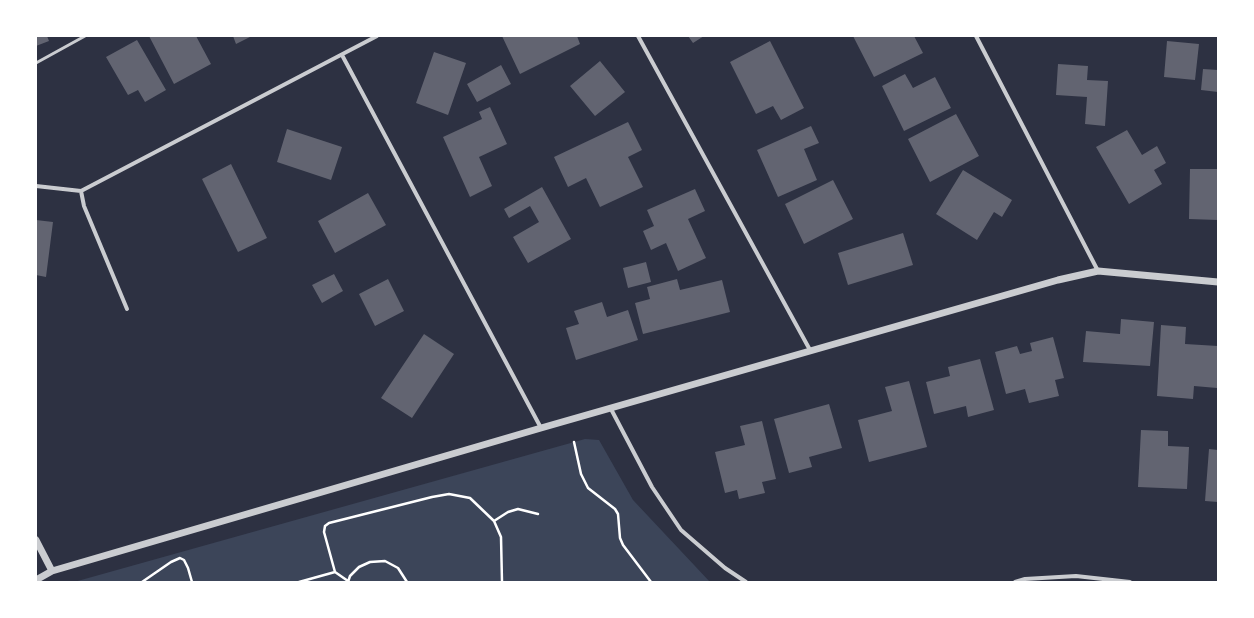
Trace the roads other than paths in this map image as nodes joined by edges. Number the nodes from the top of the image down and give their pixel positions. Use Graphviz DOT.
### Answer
graph roads {
  1 [pos="85,36"];
  2 [pos="377,36"];
  3 [pos="638,36"];
  4 [pos="976,36"];
  5 [pos="342,55"];
  6 [pos="36,62"];
  7 [pos="36,186"];
  8 [pos="81,191"];
  9 [pos="1098,272"];
  10 [pos="1218,282"];
  11 [pos="127,309"];
  12 [pos="810,350"];
  13 [pos="611,409"];
  14 [pos="541,428"];
  15 [pos="36,540"];
  16 [pos="52,571"];
  17 [pos="36,580"];
  18 [pos="746,582"];
  19 [pos="1015,582"];
  20 [pos="1130,582"];
  1 -- 6 [label="lane"];
  2 -- 5 [label="street"];
  3 -- 12 [label="street"];
  4 -- 9 [label="street"];
  5 -- 8 [label="street"];
  5 -- 14 [label="street"];
  7 -- 8 [label="street"];
  8 -- 11 [label="street"];
  9 -- 10 [label="street"];
  9 -- 12 [label="street"];
  12 -- 13 [label="street"];
  13 -- 14 [label="street"];
  13 -- 18 [label="street"];
  14 -- 16 [label="street"];
  15 -- 16 [label="street"];
  16 -- 17 [label="street"];
  19 -- 20 [label="street"];
}
